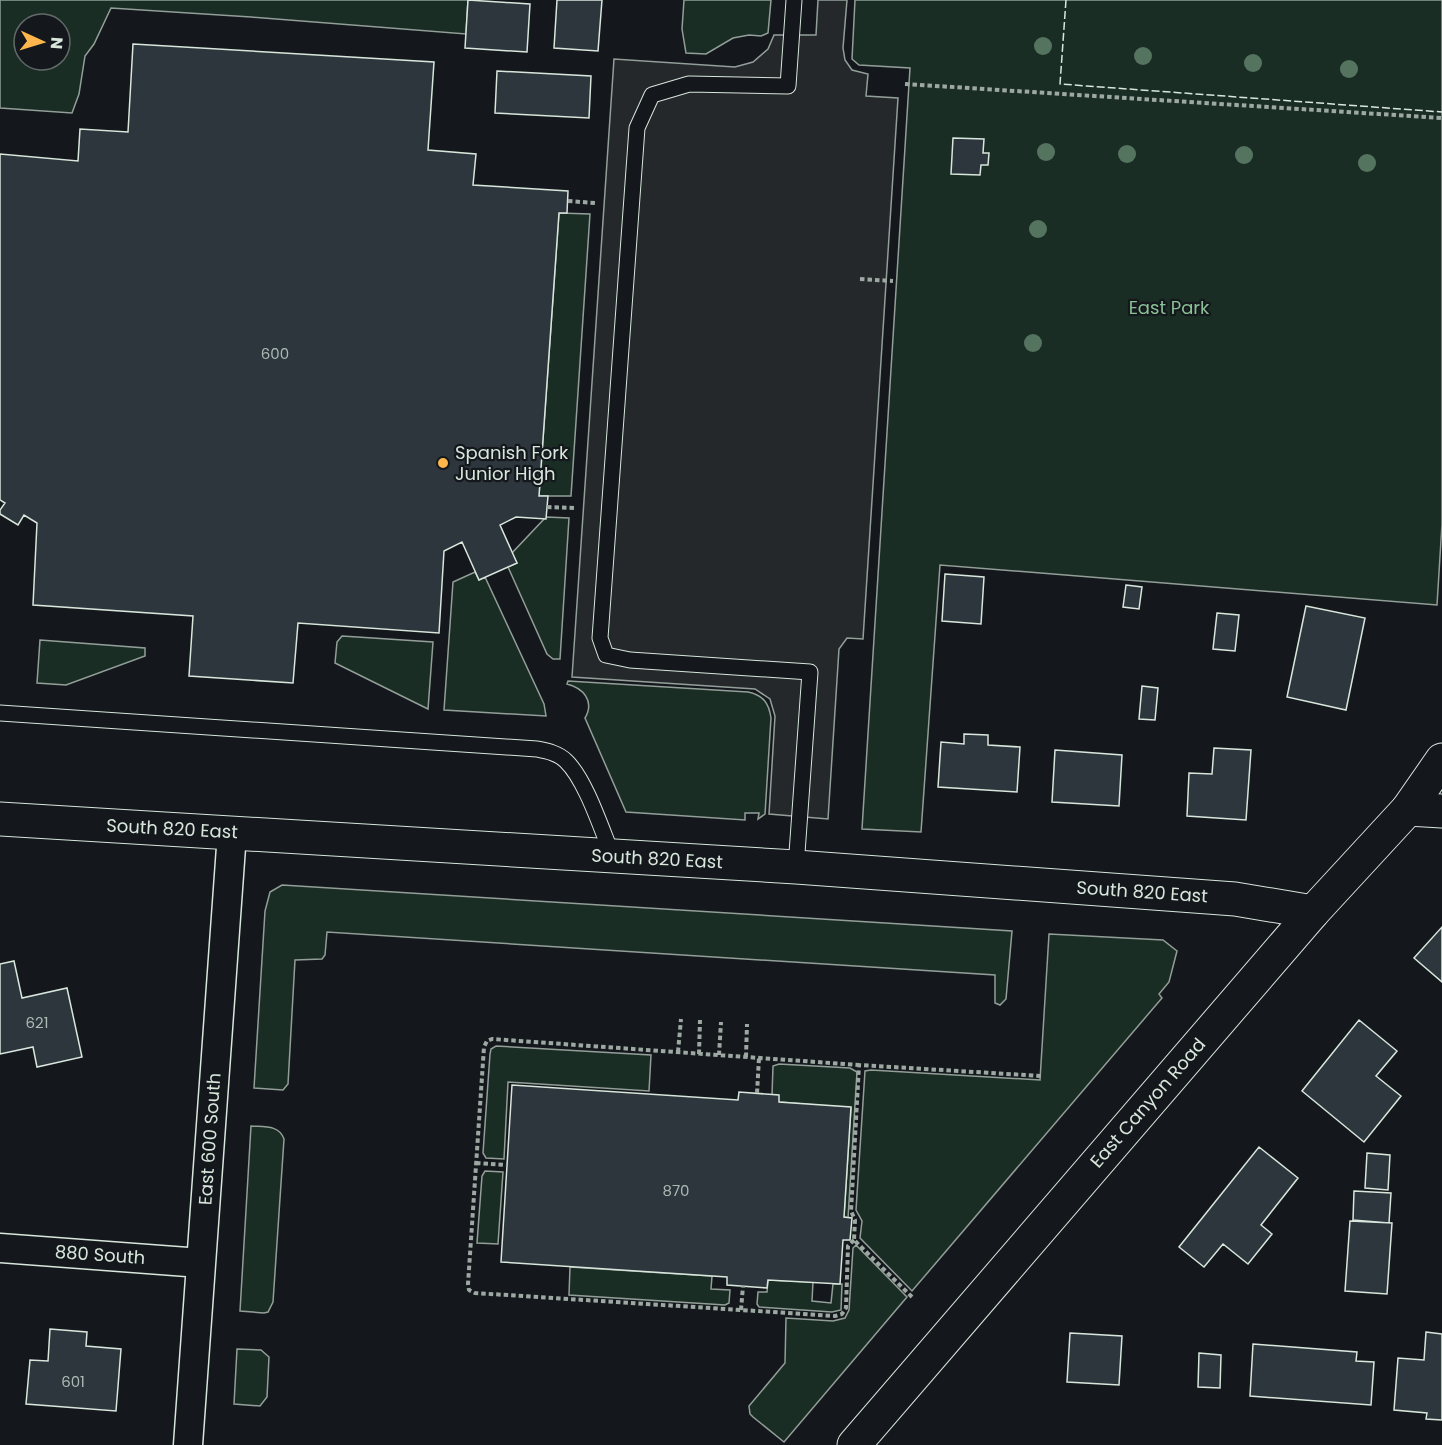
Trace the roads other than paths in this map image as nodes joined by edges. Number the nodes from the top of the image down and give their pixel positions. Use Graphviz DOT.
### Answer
graph roads {
  1 [pos="794,0"];
  2 [pos="0,713"];
  3 [pos="1442,760"];
  4 [pos="1408,809"];
  5 [pos="1442,810"];
  6 [pos="0,819"];
  7 [pos="232,833"];
  8 [pos="613,857"];
  9 [pos="796,867"];
  10 [pos="1313,912"];
  11 [pos="0,1248"];
  12 [pos="201,1263"];
  13 [pos="188,1445"];
  14 [pos="854,1445"];
  1 -- 9 [label="lane"];
  2 -- 8 [label="lane"];
  3 -- 4 [label="street, East Canyon Road"];
  4 -- 5 [label="street"];
  4 -- 10 [label="street, East Canyon Road"];
  6 -- 7 [label="street, South 820 East"];
  7 -- 8 [label="street, South 820 East"];
  7 -- 12 [label="street, East 600 South"];
  8 -- 9 [label="street, South 820 East"];
  9 -- 10 [label="street, South 820 East"];
  10 -- 14 [label="street, East Canyon Road"];
  11 -- 12 [label="street, 880 South"];
  12 -- 13 [label="street, East 600 South"];
}
